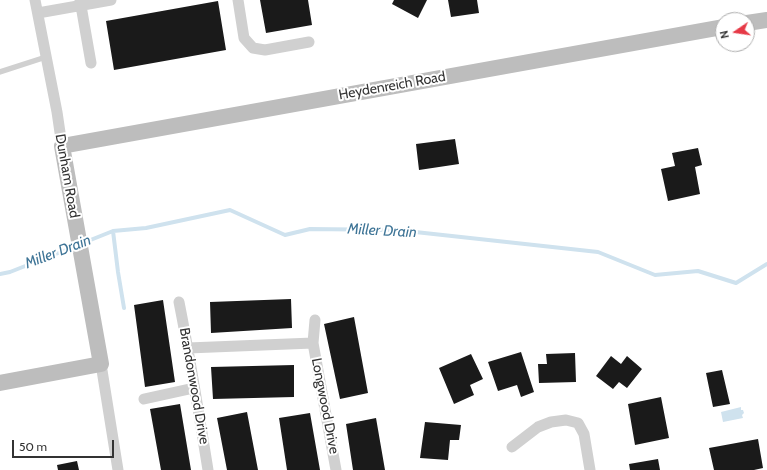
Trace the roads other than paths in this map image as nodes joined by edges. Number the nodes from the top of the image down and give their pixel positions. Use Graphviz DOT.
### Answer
graph roads {
  1 [pos="35,0"];
  2 [pos="111,0"];
  3 [pos="238,0"];
  4 [pos="81,3"];
  5 [pos="38,13"];
  6 [pos="767,20"];
  7 [pos="755,22"];
  8 [pos="715,28"];
  9 [pos="309,42"];
  10 [pos="46,57"];
  11 [pos="91,63"];
  12 [pos="0,72"];
  13 [pos="62,146"];
  14 [pos="179,302"];
  15 [pos="315,320"];
  16 [pos="313,343"];
  17 [pos="188,348"];
  18 [pos="101,364"];
  19 [pos="0,383"];
  20 [pos="194,388"];
  21 [pos="144,399"];
  22 [pos="512,447"];
  23 [pos="118,470"];
  24 [pos="208,470"];
  25 [pos="336,470"];
  26 [pos="590,470"];
  1 -- 5 [label="street, Dunham Road"];
  2 -- 4 [label="street"];
  3 -- 9 [label="street"];
  4 -- 5 [label="street"];
  4 -- 11 [label="street"];
  5 -- 10 [label="street, Dunham Road"];
  6 -- 7 [label="street"];
  8 -- 13 [label="street, Heydenreich Road"];
  10 -- 12 [label="lane"];
  10 -- 13 [label="street, Dunham Road"];
  13 -- 18 [label="street, Dunham Road"];
  14 -- 17 [label="street, Brandonwood Drive"];
  15 -- 16 [label="street, Longwood Drive"];
  16 -- 17 [label="street, Longwood Drive"];
  16 -- 25 [label="street, Longwood Drive"];
  17 -- 20 [label="street, Brandonwood Drive"];
  18 -- 19 [label="street"];
  18 -- 23 [label="street, Dunham Road"];
  20 -- 21 [label="street"];
  20 -- 24 [label="street, Brandonwood Drive"];
  22 -- 26 [label="street"];
}
